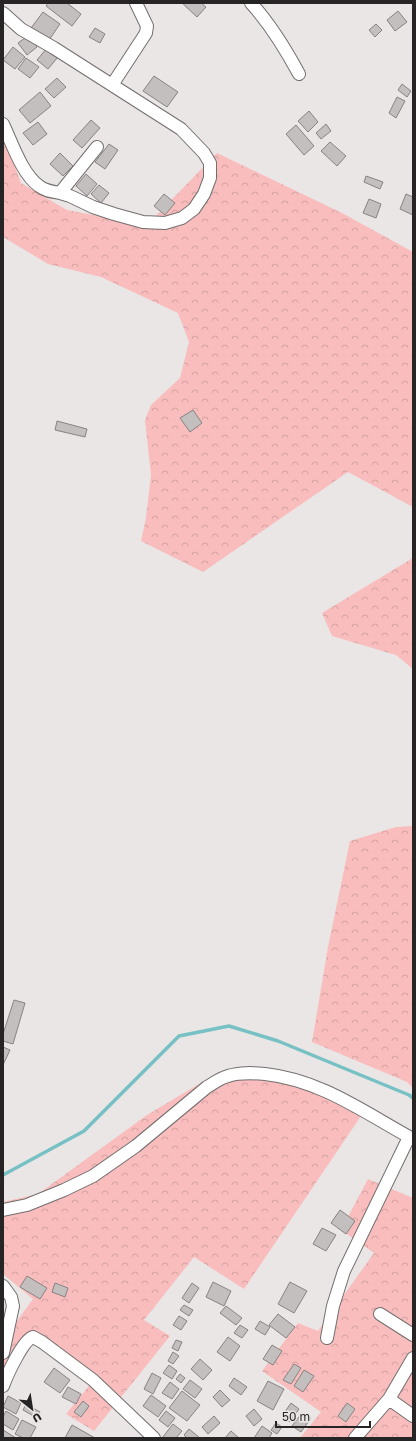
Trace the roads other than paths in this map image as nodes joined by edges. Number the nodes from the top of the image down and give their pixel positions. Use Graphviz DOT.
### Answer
graph roads {
  1 [pos="136,3"];
  2 [pos="251,3"];
  3 [pos="3,13"];
  4 [pos="299,74"];
  5 [pos="112,85"];
  6 [pos="3,124"];
  7 [pos="97,147"];
  8 [pos="60,193"];
  9 [pos="411,1138"];
  10 [pos="3,1210"];
  11 [pos="3,1286"];
  12 [pos="380,1314"];
  13 [pos="413,1335"];
  14 [pos="327,1338"];
  15 [pos="3,1353"];
  16 [pos="413,1358"];
  17 [pos="4,1380"];
  18 [pos="389,1399"];
  19 [pos="413,1416"];
  20 [pos="154,1438"];
  21 [pos="355,1438"];
  1 -- 5 [label="street"];
  2 -- 4 [label="street"];
  3 -- 5 [label="street"];
  5 -- 8 [label="street"];
  6 -- 8 [label="street"];
  7 -- 8 [label="street"];
  9 -- 10 [label="street"];
  9 -- 14 [label="street"];
  11 -- 15 [label="street"];
  12 -- 13 [label="street"];
  16 -- 18 [label="street"];
  17 -- 20 [label="street"];
  18 -- 19 [label="street"];
  18 -- 21 [label="street"];
}
